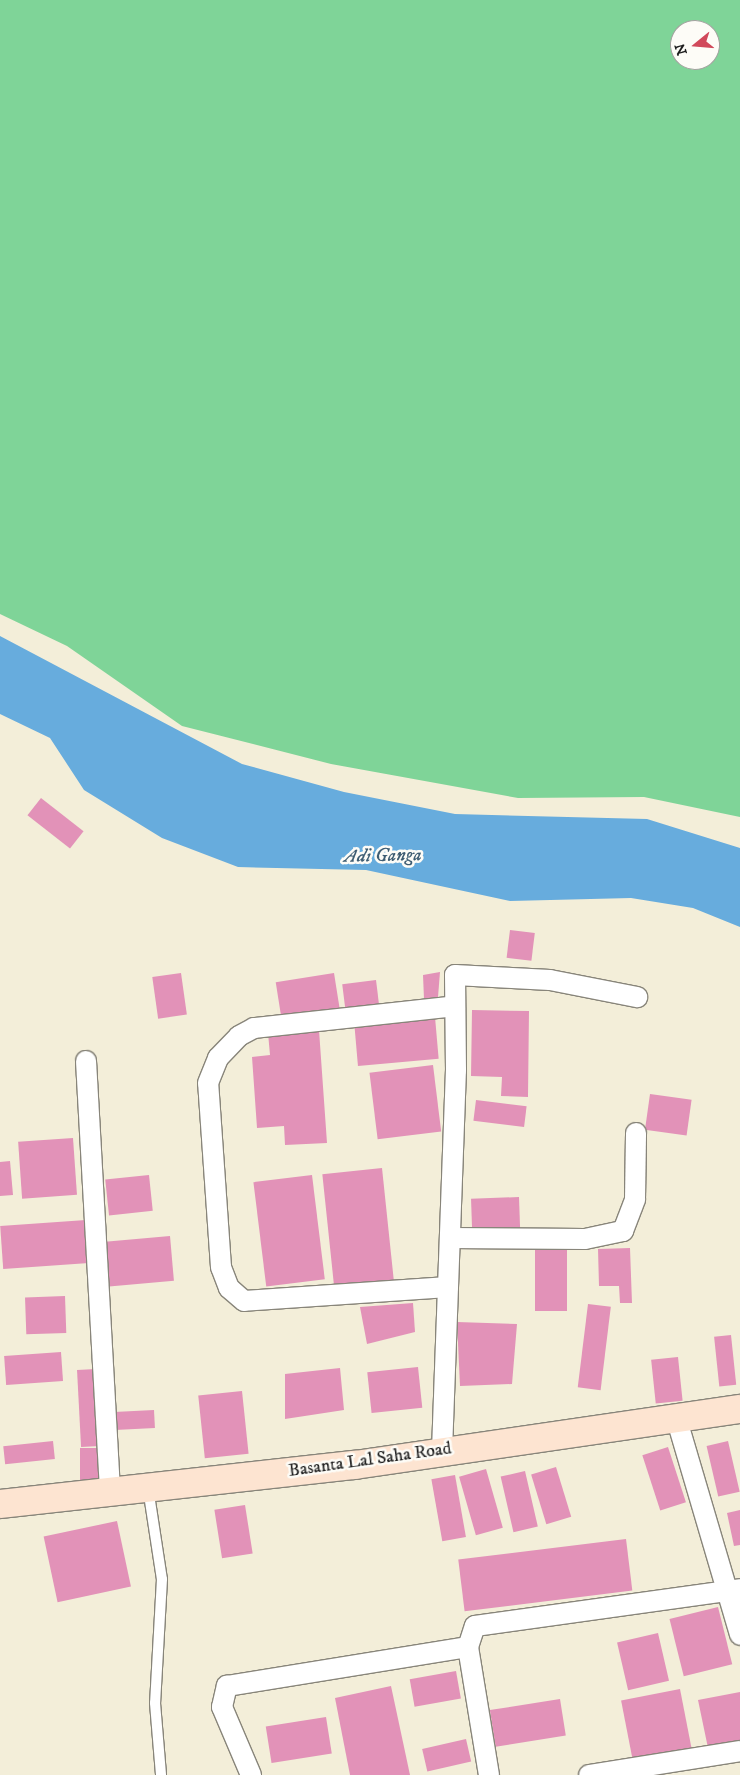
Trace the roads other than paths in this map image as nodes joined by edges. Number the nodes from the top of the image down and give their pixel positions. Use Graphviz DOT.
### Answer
graph roads {
  1 [pos="638,997"];
  2 [pos="455,1006"];
  3 [pos="86,1061"];
  4 [pos="636,1133"];
  5 [pos="450,1238"];
  6 [pos="448,1287"];
  7 [pos="740,1408"];
  8 [pos="676,1417"];
  9 [pos="442,1451"];
  10 [pos="148,1487"];
  11 [pos="110,1490"];
  12 [pos="0,1504"];
  13 [pos="732,1590"];
  14 [pos="740,1635"];
  15 [pos="468,1647"];
  16 [pos="740,1750"];
  17 [pos="161,1775"];
  18 [pos="251,1775"];
  19 [pos="488,1775"];
  20 [pos="589,1775"];
  1 -- 2 [label="street"];
  2 -- 5 [label="street"];
  2 -- 6 [label="street"];
  3 -- 11 [label="street"];
  4 -- 5 [label="street"];
  5 -- 6 [label="street"];
  6 -- 9 [label="street"];
  7 -- 8 [label="main road, Basanta Lal Saha Road"];
  8 -- 9 [label="main road, Basanta Lal Saha Road"];
  8 -- 13 [label="street"];
  9 -- 10 [label="main road, Basanta Lal Saha Road"];
  10 -- 11 [label="main road, Basanta Lal Saha Road"];
  10 -- 17 [label="lane"];
  11 -- 12 [label="main road, Basanta Lal Saha Road"];
  13 -- 14 [label="street"];
  13 -- 15 [label="street"];
  15 -- 18 [label="street"];
  15 -- 19 [label="street"];
  16 -- 20 [label="street"];
}
